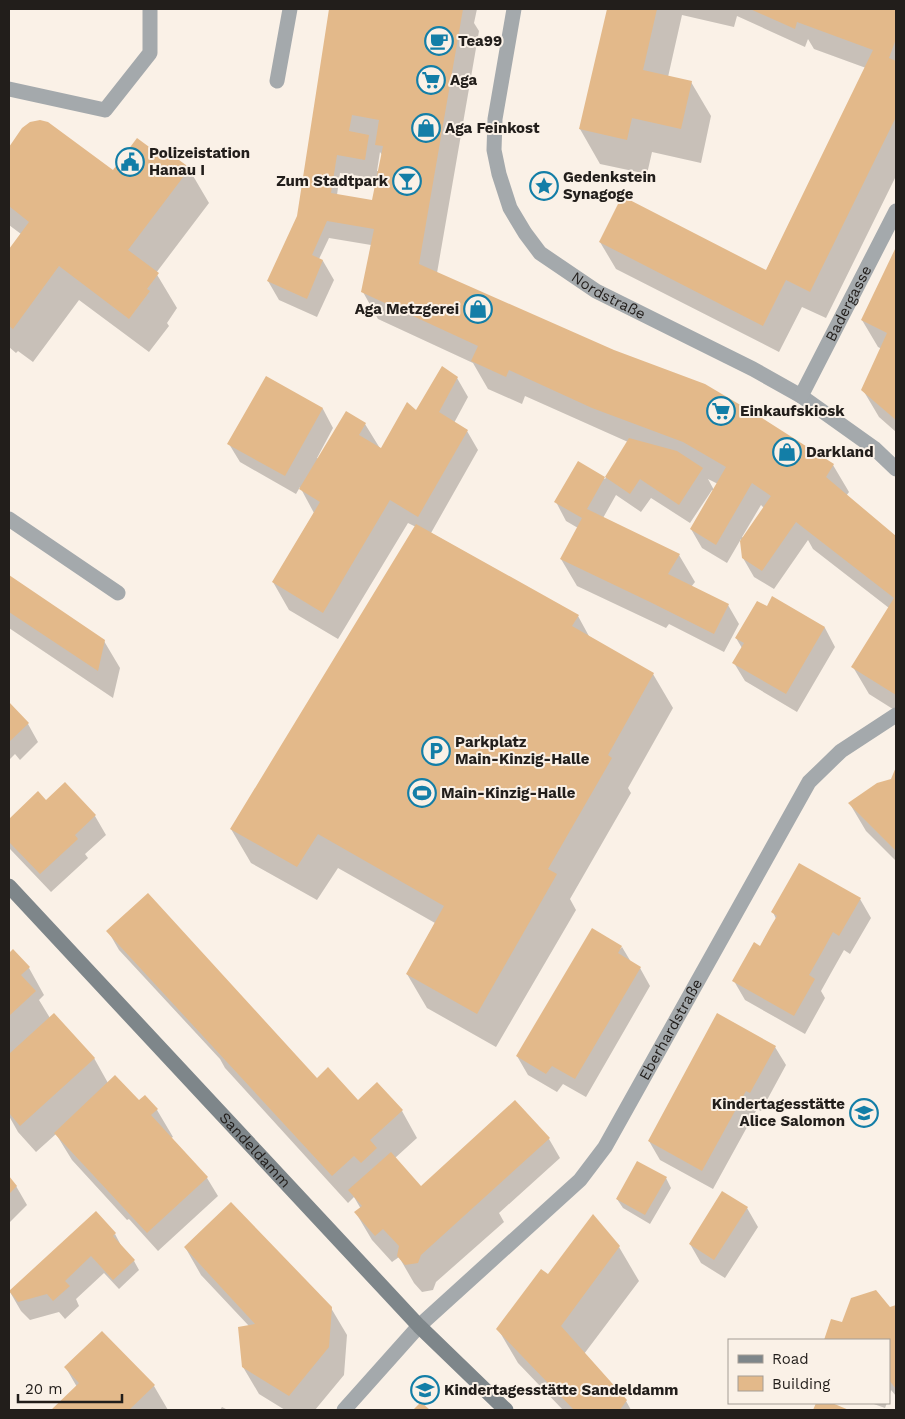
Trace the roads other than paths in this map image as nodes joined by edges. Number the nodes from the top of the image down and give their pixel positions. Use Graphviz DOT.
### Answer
graph roads {
  1 [pos="150,9"];
  2 [pos="290,9"];
  3 [pos="514,9"];
  4 [pos="277,81"];
  5 [pos="9,89"];
  6 [pos="896,211"];
  7 [pos="800,396"];
  8 [pos="896,469"];
  9 [pos="9,518"];
  10 [pos="118,593"];
  11 [pos="896,715"];
  12 [pos="9,886"];
  13 [pos="419,1326"];
  14 [pos="344,1410"];
  15 [pos="506,1410"];
  1 -- 5 [label="street"];
  2 -- 4 [label="street"];
  3 -- 7 [label="street, Nordstraße"];
  6 -- 7 [label="street, Badergasse"];
  7 -- 8 [label="street, Nordstraße"];
  9 -- 10 [label="street"];
  11 -- 13 [label="street, Eberhardstraße"];
  12 -- 13 [label="street, Sandeldamm"];
  13 -- 14 [label="street, Eberhardstraße"];
  13 -- 15 [label="street, Sandeldamm"];
}
